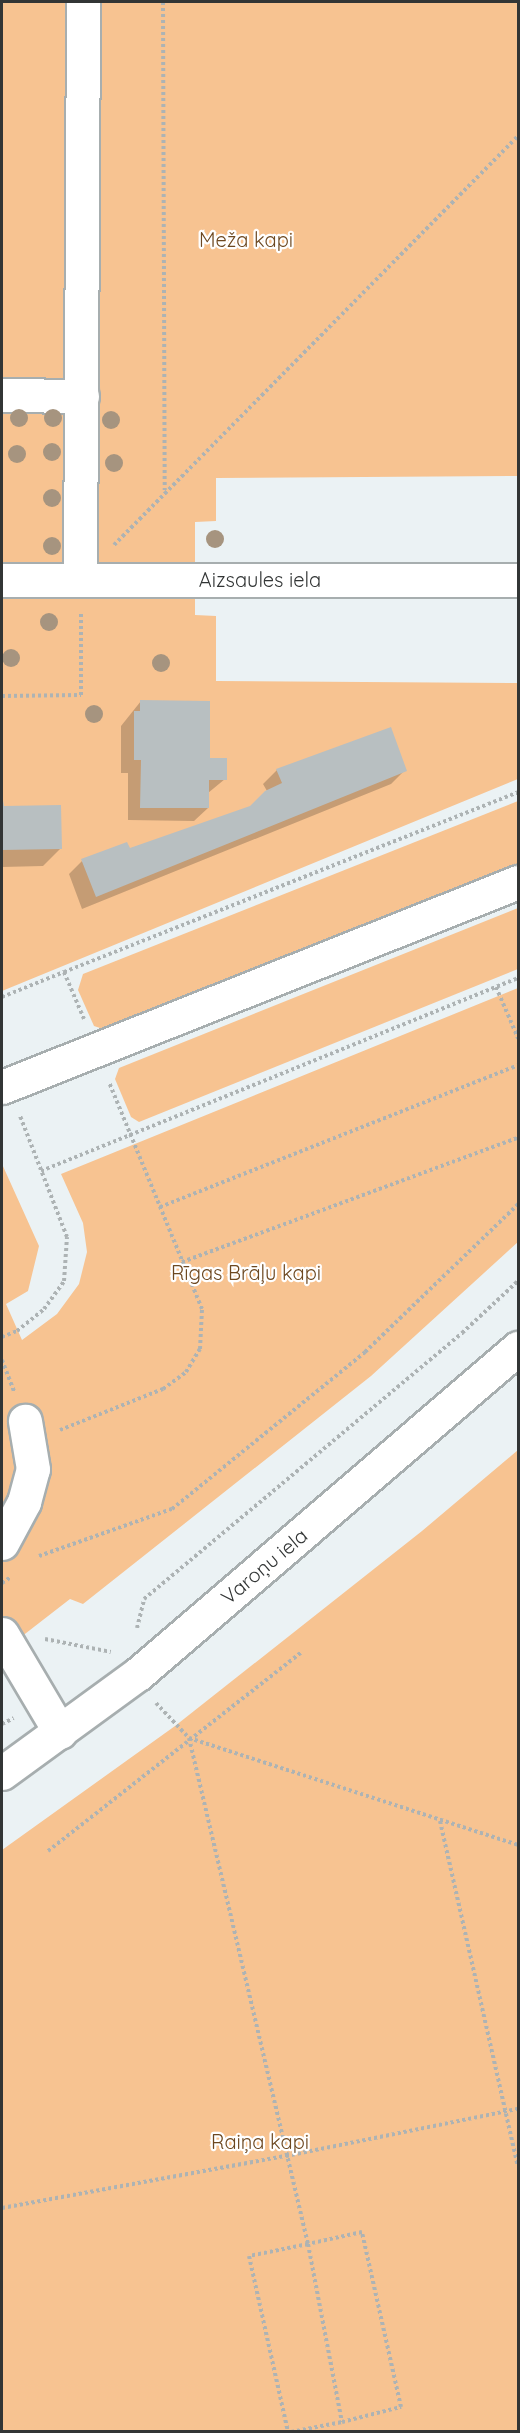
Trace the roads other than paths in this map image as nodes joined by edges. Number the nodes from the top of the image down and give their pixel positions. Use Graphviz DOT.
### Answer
graph roads {
  1 [pos="83,2"];
  2 [pos="2,395"];
  3 [pos="82,396"];
  4 [pos="2,580"];
  5 [pos="80,580"];
  6 [pos="519,580"];
  7 [pos="519,882"];
  8 [pos="4,1086"];
  9 [pos="519,1348"];
  10 [pos="23,1421"];
  11 [pos="2,1543"];
  12 [pos="3,1637"];
  13 [pos="60,1732"];
  14 [pos="2,1773"];
  1 -- 3 [label="street"];
  2 -- 3 [label="street"];
  3 -- 5 [label="street"];
  4 -- 5 [label="street, Aizsaules iela"];
  5 -- 6 [label="street, Aizsaules iela"];
  7 -- 8 [label="street"];
  9 -- 13 [label="street, Varoņu iela"];
  10 -- 11 [label="street"];
  12 -- 13 [label="street"];
  13 -- 14 [label="street, Varoņu iela"];
}
